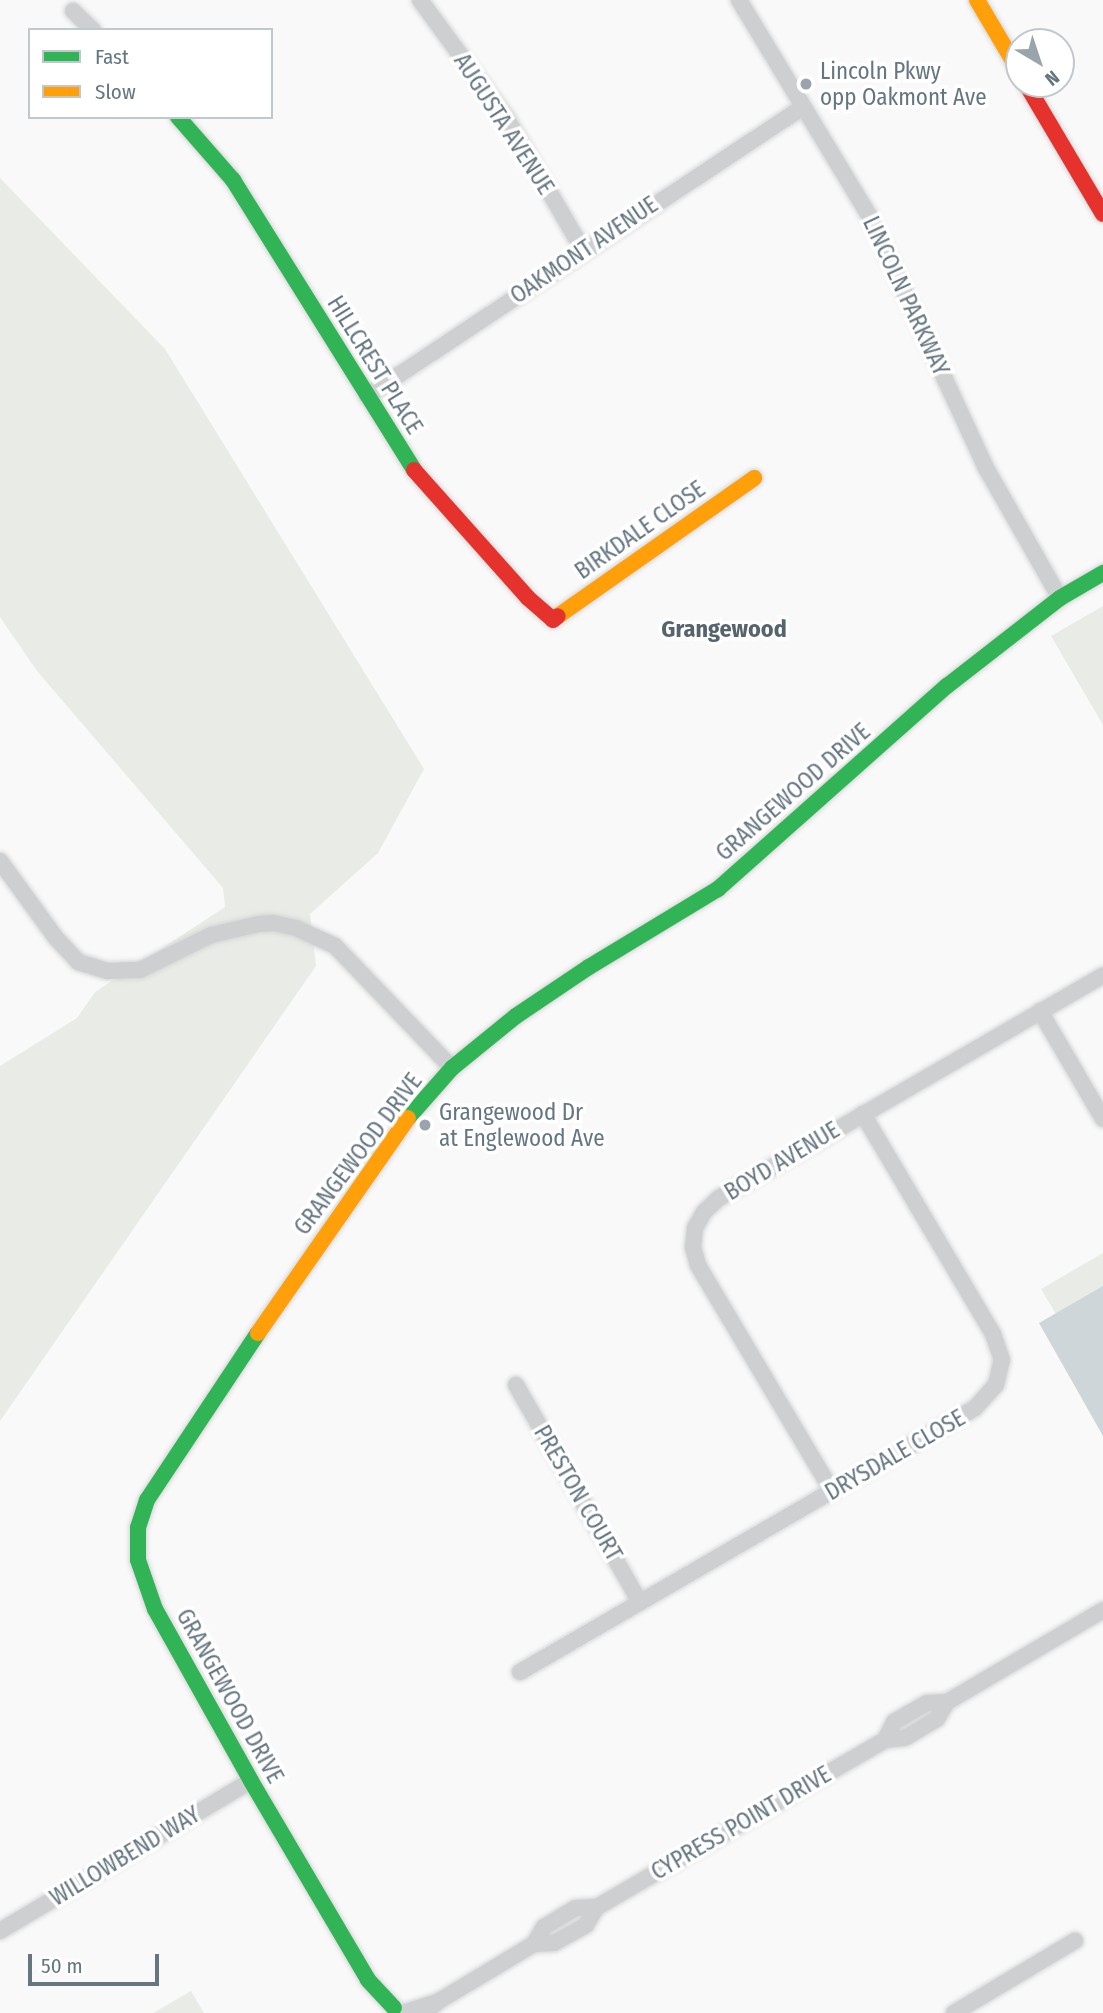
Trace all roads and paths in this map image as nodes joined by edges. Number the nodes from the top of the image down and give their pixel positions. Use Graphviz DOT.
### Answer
graph roads {
  1 [pos="420,0"];
  2 [pos="739,0"];
  3 [pos="977,0"];
  4 [pos="73,11"];
  5 [pos="91,28"];
  6 [pos="1005,47"];
  7 [pos="1035,98"];
  8 [pos="803,107"];
  9 [pos="180,119"];
  10 [pos="1103,214"];
  11 [pos="583,250"];
  12 [pos="367,396"];
  13 [pos="754,478"];
  14 [pos="1103,573"];
  15 [pos="1060,598"];
  16 [pos="553,620"];
  17 [pos="0,861"];
  18 [pos="1103,975"];
  19 [pos="1040,1011"];
  20 [pos="452,1068"];
  21 [pos="863,1114"];
  22 [pos="1103,1119"];
  23 [pos="516,1385"];
  24 [pos="832,1492"];
  25 [pos="640,1602"];
  26 [pos="1103,1610"];
  27 [pos="520,1672"];
  28 [pos="251,1781"];
  29 [pos="0,1931"];
  30 [pos="1075,1941"];
  31 [pos="439,2001"];
  32 [pos="393,2012"];
  33 [pos="425,2013"];
  34 [pos="954,2013"];
  1 -- 11 [label="street, AUGUSTA AVENUE"];
  2 -- 8 [label="street, LINCOLN PARKWAY"];
  3 -- 6 [label="street"];
  4 -- 5 [label="street"];
  7 -- 10 [label="street"];
  8 -- 11 [label="street, OAKMONT AVENUE"];
  8 -- 15 [label="street, LINCOLN PARKWAY"];
  9 -- 12 [label="street, HILLCREST PLACE"];
  11 -- 12 [label="street, OAKMONT AVENUE"];
  12 -- 16 [label="street, HILLCREST PLACE"];
  13 -- 16 [label="street, BIRKDALE CLOSE"];
  14 -- 15 [label="street, GRANGEWOOD DRIVE"];
  15 -- 20 [label="street, GRANGEWOOD DRIVE"];
  17 -- 20 [label="street"];
  18 -- 19 [label="street, BOYD AVENUE"];
  19 -- 21 [label="street, BOYD AVENUE"];
  19 -- 22 [label="street"];
  20 -- 28 [label="street, GRANGEWOOD DRIVE"];
  21 -- 24 [label="street, DRYSDALE CLOSE"];
  21 -- 24 [label="street, BOYD AVENUE"];
  23 -- 25 [label="street, PRESTON COURT"];
  24 -- 25 [label="street, DRYSDALE CLOSE"];
  25 -- 27 [label="street, DRYSDALE CLOSE"];
  26 -- 31 [label="street, CYPRESS POINT DRIVE"];
  28 -- 29 [label="street, WILLOWBEND WAY"];
  28 -- 32 [label="street, GRANGEWOOD DRIVE"];
  30 -- 34 [label="street"];
  31 -- 32 [label="street, CYPRESS POINT DRIVE"];
  31 -- 33 [label="street, CYPRESS POINT DRIVE"];
}
